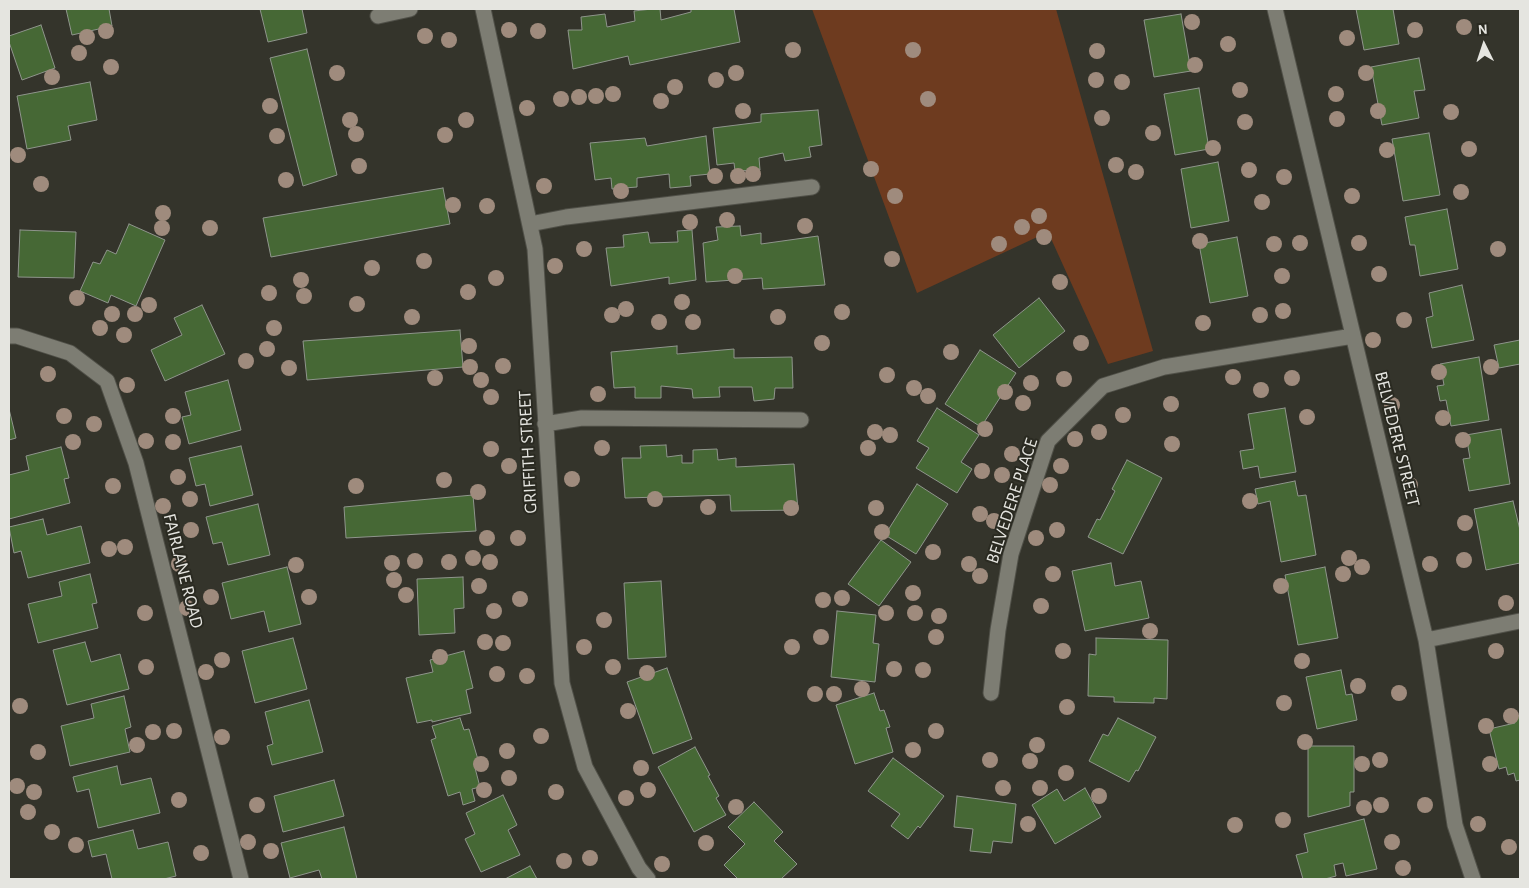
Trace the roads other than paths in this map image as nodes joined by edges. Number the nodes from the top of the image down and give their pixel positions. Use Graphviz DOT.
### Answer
graph roads {
  1 [pos="410,9"];
  2 [pos="483,9"];
  3 [pos="1275,9"];
  4 [pos="378,16"];
  5 [pos="812,187"];
  6 [pos="530,224"];
  7 [pos="9,336"];
  8 [pos="1353,336"];
  9 [pos="800,420"];
  10 [pos="545,424"];
  11 [pos="1520,621"];
  12 [pos="1426,640"];
  13 [pos="992,693"];
  14 [pos="241,879"];
  15 [pos="648,879"];
  16 [pos="1473,879"];
  1 -- 4 [label="street"];
  2 -- 6 [label="street, GRIFFITH STREET"];
  3 -- 8 [label="street, BELVEDERE STREET"];
  5 -- 6 [label="street"];
  6 -- 10 [label="street, GRIFFITH STREET"];
  7 -- 14 [label="street, FAIRLANE ROAD"];
  8 -- 12 [label="street, BELVEDERE STREET"];
  8 -- 13 [label="street, BELVEDERE PLACE"];
  9 -- 10 [label="street"];
  10 -- 15 [label="street, GRIFFITH STREET"];
  11 -- 12 [label="street"];
  12 -- 16 [label="street, BELVEDERE STREET"];
}
